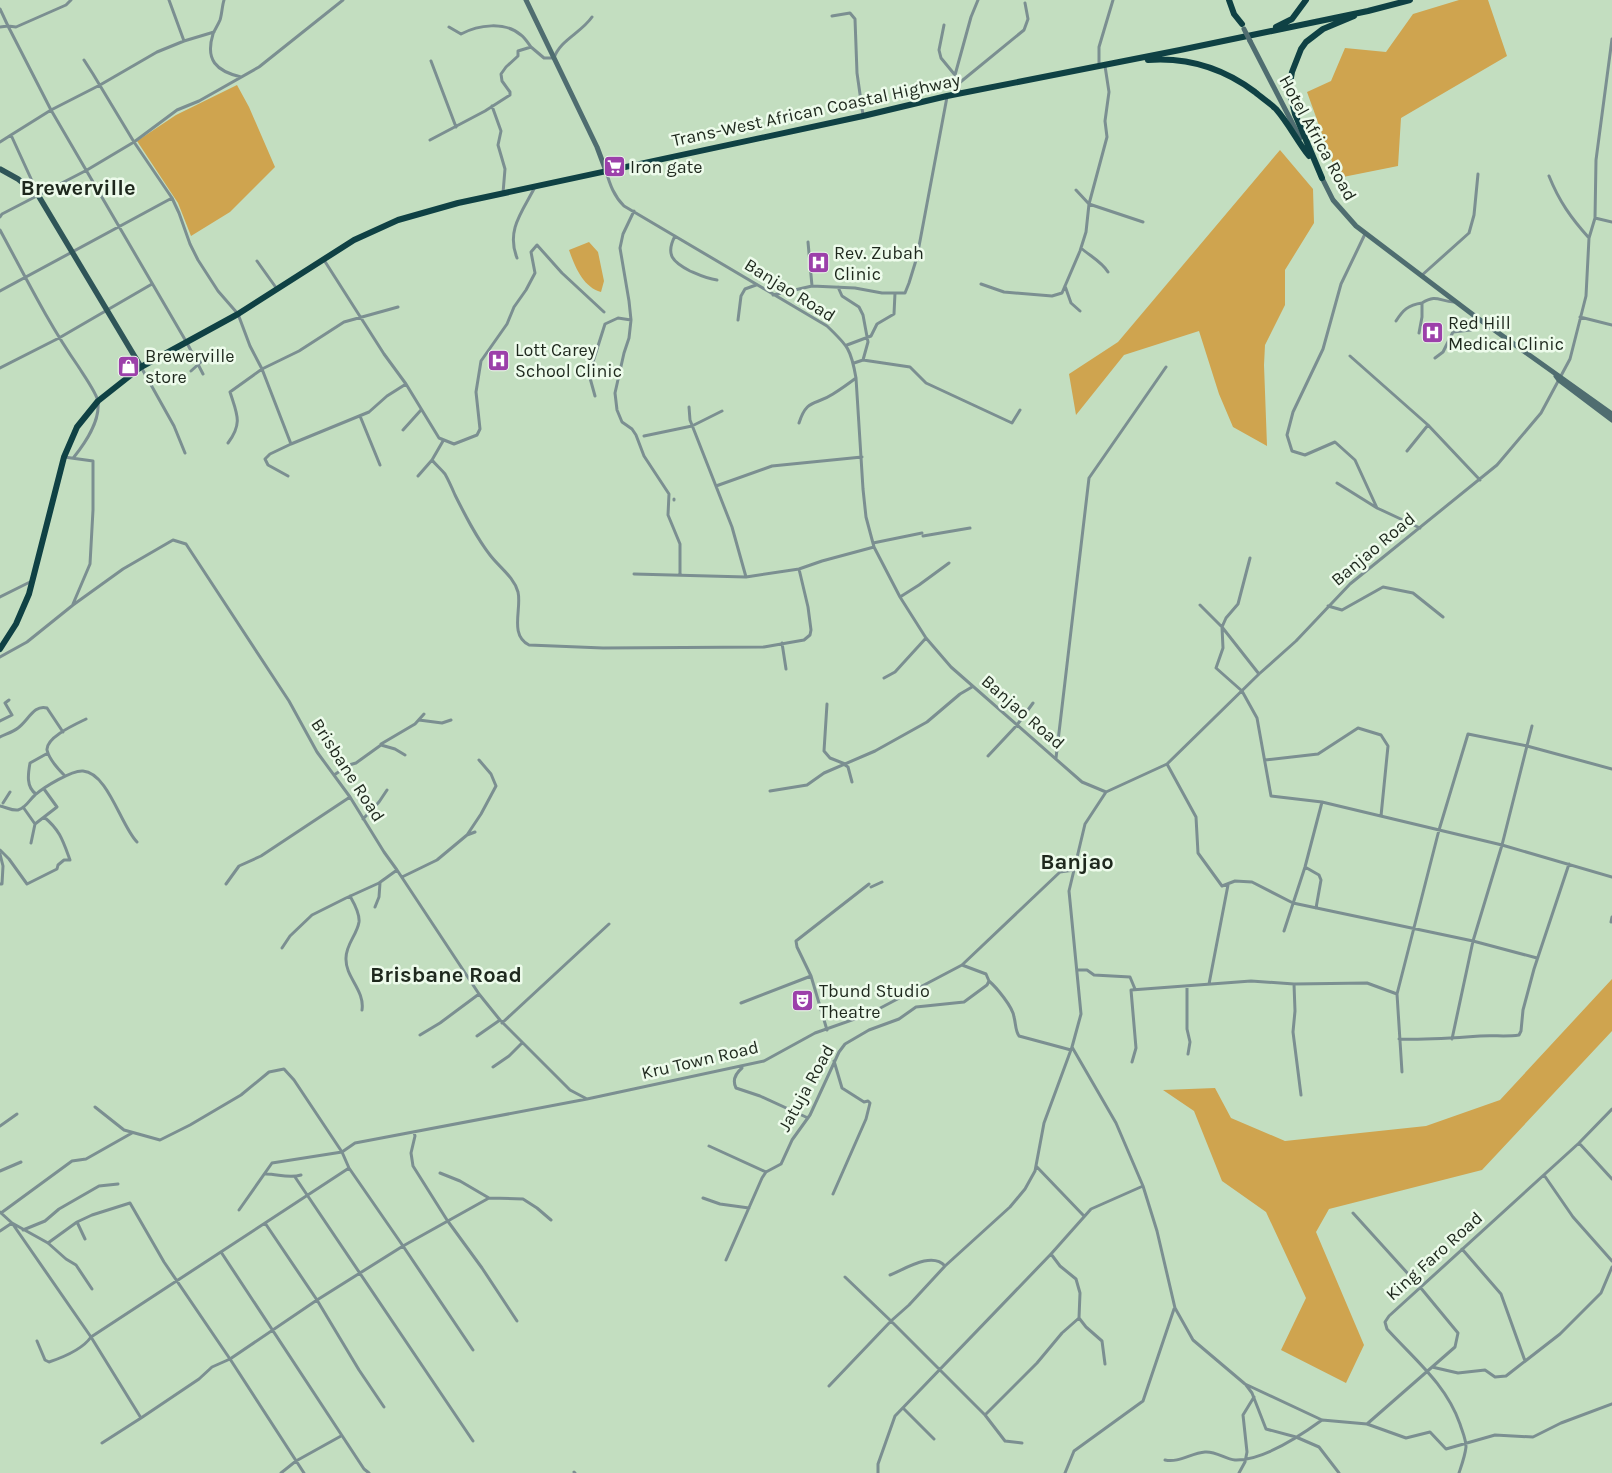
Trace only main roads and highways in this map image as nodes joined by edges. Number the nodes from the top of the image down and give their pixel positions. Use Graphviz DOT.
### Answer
graph roads {
  1 [pos="1230,0"];
  2 [pos="1306,0"];
  3 [pos="1410,0"];
  4 [pos="1368,11"];
  5 [pos="1243,27"];
  6 [pos="1259,34"];
  7 [pos="1105,66"];
  8 [pos="1309,156"];
  9 [pos="0,169"];
  10 [pos="1322,178"];
  11 [pos="141,368"];
  12 [pos="0,649"];
  1 -- 5 [label="highway"];
  2 -- 6 [label="highway"];
  3 -- 4 [label="highway, Trans-West African Coastal Highway"];
  4 -- 6 [label="highway, Trans-West African Coastal Highway"];
  4 -- 10 [label="highway"];
  6 -- 7 [label="highway, Trans-West African Coastal Highway"];
  7 -- 8 [label="highway"];
  7 -- 11 [label="highway, Trans-West African Coastal Highway"];
  9 -- 11 [label="main road"];
  11 -- 12 [label="highway, Trans-West African Coastal Highway"];
}
